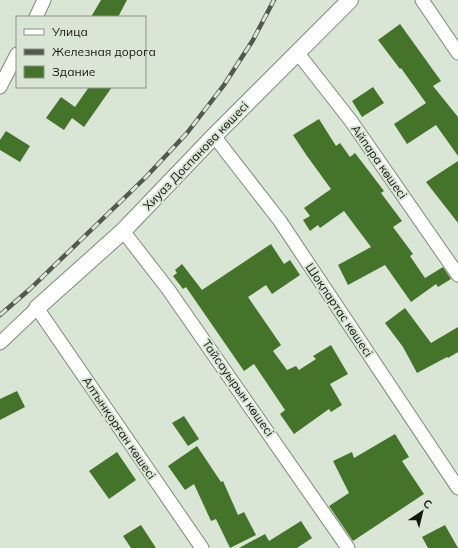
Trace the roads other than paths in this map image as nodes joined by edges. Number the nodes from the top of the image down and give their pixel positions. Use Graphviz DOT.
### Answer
graph roads {
  1 [pos="44,0"];
  2 [pos="350,0"];
  3 [pos="422,0"];
  4 [pos="36,16"];
  5 [pos="297,52"];
  6 [pos="458,52"];
  7 [pos="16,56"];
  8 [pos="0,87"];
  9 [pos="214,136"];
  10 [pos="123,232"];
  11 [pos="458,275"];
  12 [pos="37,308"];
  13 [pos="0,343"];
  14 [pos="458,488"];
  15 [pos="202,548"];
  16 [pos="348,548"];
  1 -- 4 [label="street"];
  2 -- 5 [label="street, Хиуаз Доспанова көшесі"];
  3 -- 6 [label="street"];
  5 -- 9 [label="street, Хиуаз Доспанова көшесі"];
  5 -- 11 [label="street, Айпара көшесі"];
  7 -- 8 [label="street"];
  9 -- 10 [label="street, Хиуаз Доспанова көшесі"];
  9 -- 14 [label="street, Шоқпартас көшесі"];
  10 -- 12 [label="street, Хиуаз Доспанова көшесі"];
  10 -- 16 [label="street, Тайсауырын көшесі"];
  12 -- 13 [label="street"];
  12 -- 15 [label="street, Алтынқорған көшесі"];
}
